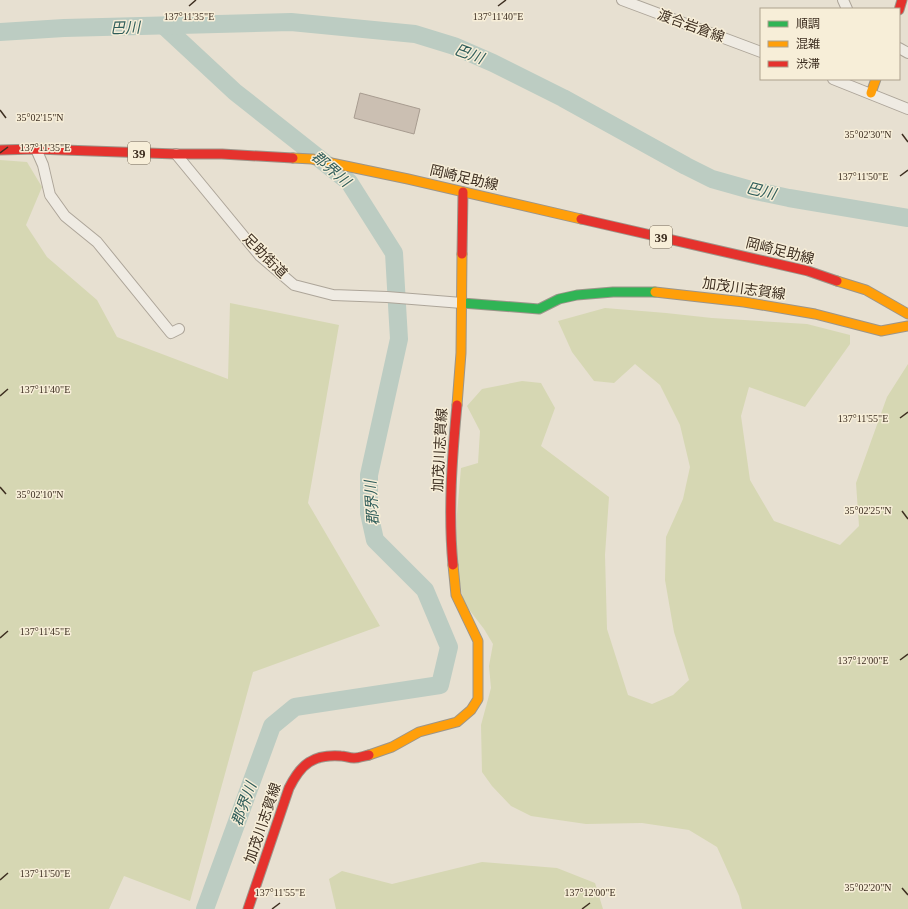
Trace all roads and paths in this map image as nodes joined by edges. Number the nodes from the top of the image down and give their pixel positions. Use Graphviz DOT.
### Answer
graph roads {
  1 [pos="625,1"];
  2 [pos="760,52"];
  3 [pos="836,80"];
  4 [pos="876,80"];
  5 [pos="871,93"];
  6 [pos="908,109"];
  7 [pos="36,149"];
  8 [pos="0,150"];
  9 [pos="176,154"];
  10 [pos="463,192"];
  11 [pos="462,304"];
  12 [pos="908,314"];
  13 [pos="908,326"];
  14 [pos="179,329"];
  15 [pos="248,909"];
  1 -- 2 [label="street, 渡合岩倉線"];
  3 -- 5 [label="street"];
  4 -- 5 [label="main road"];
  5 -- 6 [label="street"];
  7 -- 8 [label="main road, 岡崎足助線 / 39"];
  7 -- 9 [label="main road, 岡崎足助線 / 39"];
  7 -- 14 [label="street"];
  9 -- 10 [label="main road, 岡崎足助線 / 39"];
  9 -- 11 [label="street, 足助街道"];
  10 -- 11 [label="main road"];
  10 -- 12 [label="main road, 岡崎足助線 / 39"];
  11 -- 13 [label="main road, 加茂川志賀線"];
  11 -- 15 [label="main road, 加茂川志賀線"];
}
